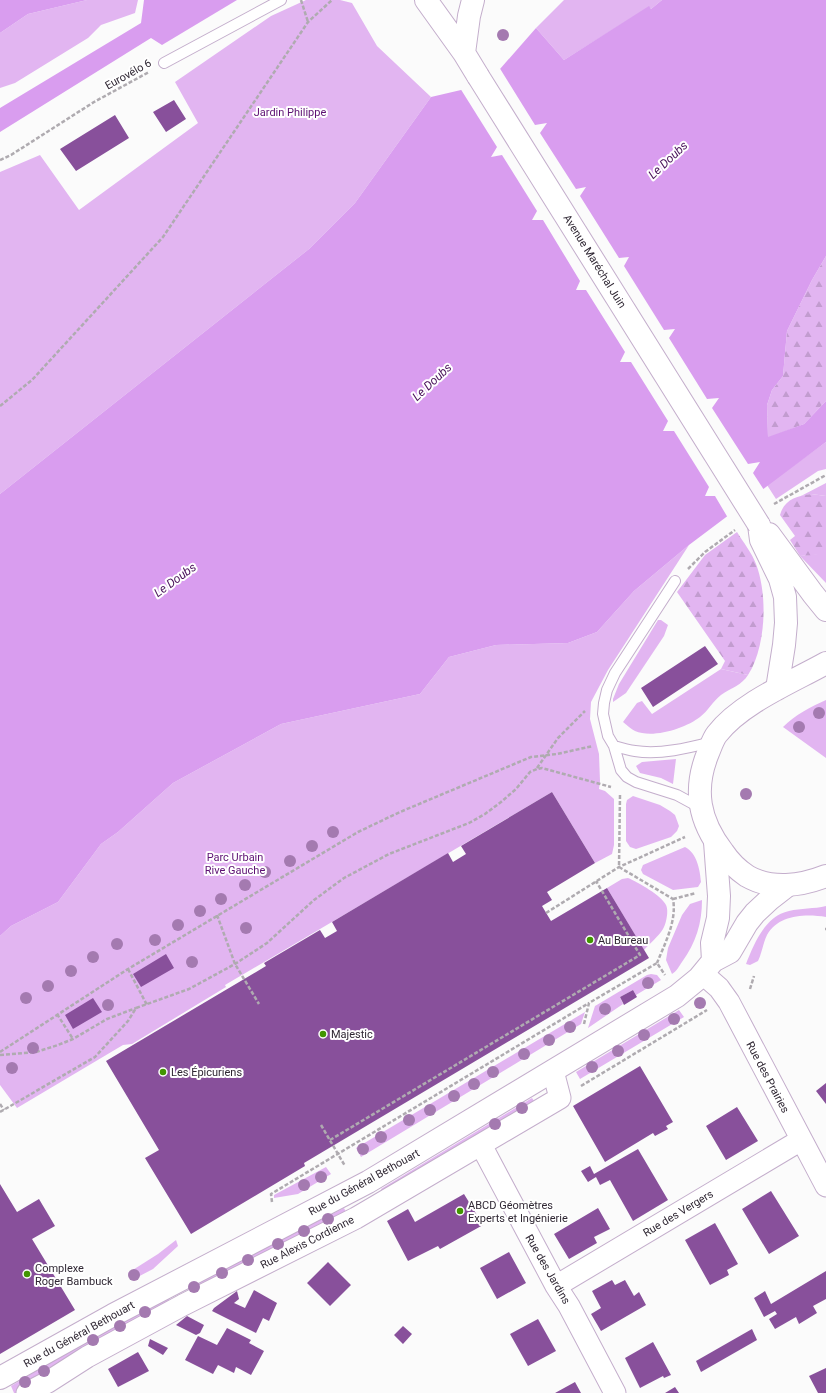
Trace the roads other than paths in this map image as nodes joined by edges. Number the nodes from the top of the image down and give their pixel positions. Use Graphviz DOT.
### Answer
graph roads {
  1 [pos="281,0"];
  2 [pos="427,0"];
  3 [pos="473,0"];
  4 [pos="464,53"];
  5 [pos="164,64"];
  6 [pos="759,525"];
  7 [pos="675,581"];
  8 [pos="826,610"];
  9 [pos="826,663"];
  10 [pos="777,689"];
  11 [pos="712,742"];
  12 [pos="614,746"];
  13 [pos="701,808"];
  14 [pos="715,842"];
  15 [pos="826,876"];
  16 [pos="788,885"];
  17 [pos="708,967"];
  18 [pos="553,1071"];
  19 [pos="801,1140"];
  20 [pos="481,1145"];
  21 [pos="826,1186"];
  22 [pos="556,1286"];
  23 [pos="0,1378"];
  24 [pos="27,1393"];
  25 [pos="615,1393"];
  1 -- 5 [label="lane"];
  2 -- 4 [label="main road, Avenue Maréchal Juin"];
  3 -- 4 [label="main road"];
  4 -- 6 [label="main road, Avenue Maréchal Juin, bridge"];
  6 -- 8 [label="main road"];
  6 -- 10 [label="main road"];
  7 -- 12 [label="lane"];
  9 -- 10 [label="main road"];
  10 -- 11 [label="main road"];
  11 -- 12 [label="lane"];
  11 -- 13 [label="main road"];
  12 -- 13 [label="lane"];
  13 -- 14 [label="main road"];
  14 -- 16 [label="main road"];
  14 -- 17 [label="main road"];
  15 -- 16 [label="main road"];
  16 -- 17 [label="main road, Rue du Général Bethouart"];
  17 -- 18 [label="main road, Rue du Général Bethouart"];
  17 -- 19 [label="street, Rue des Prairies"];
  18 -- 20 [label="street, Rue Alexis Cordienne"];
  18 -- 23 [label="main road, Rue du Général Bethouart"];
  19 -- 21 [label="street, Rue des Prairies"];
  19 -- 22 [label="street, Rue des Vergers"];
  20 -- 22 [label="street, Rue des Jardins"];
  20 -- 24 [label="street, Rue Alexis Cordienne"];
  22 -- 25 [label="street, Rue des Jardins"];
}
